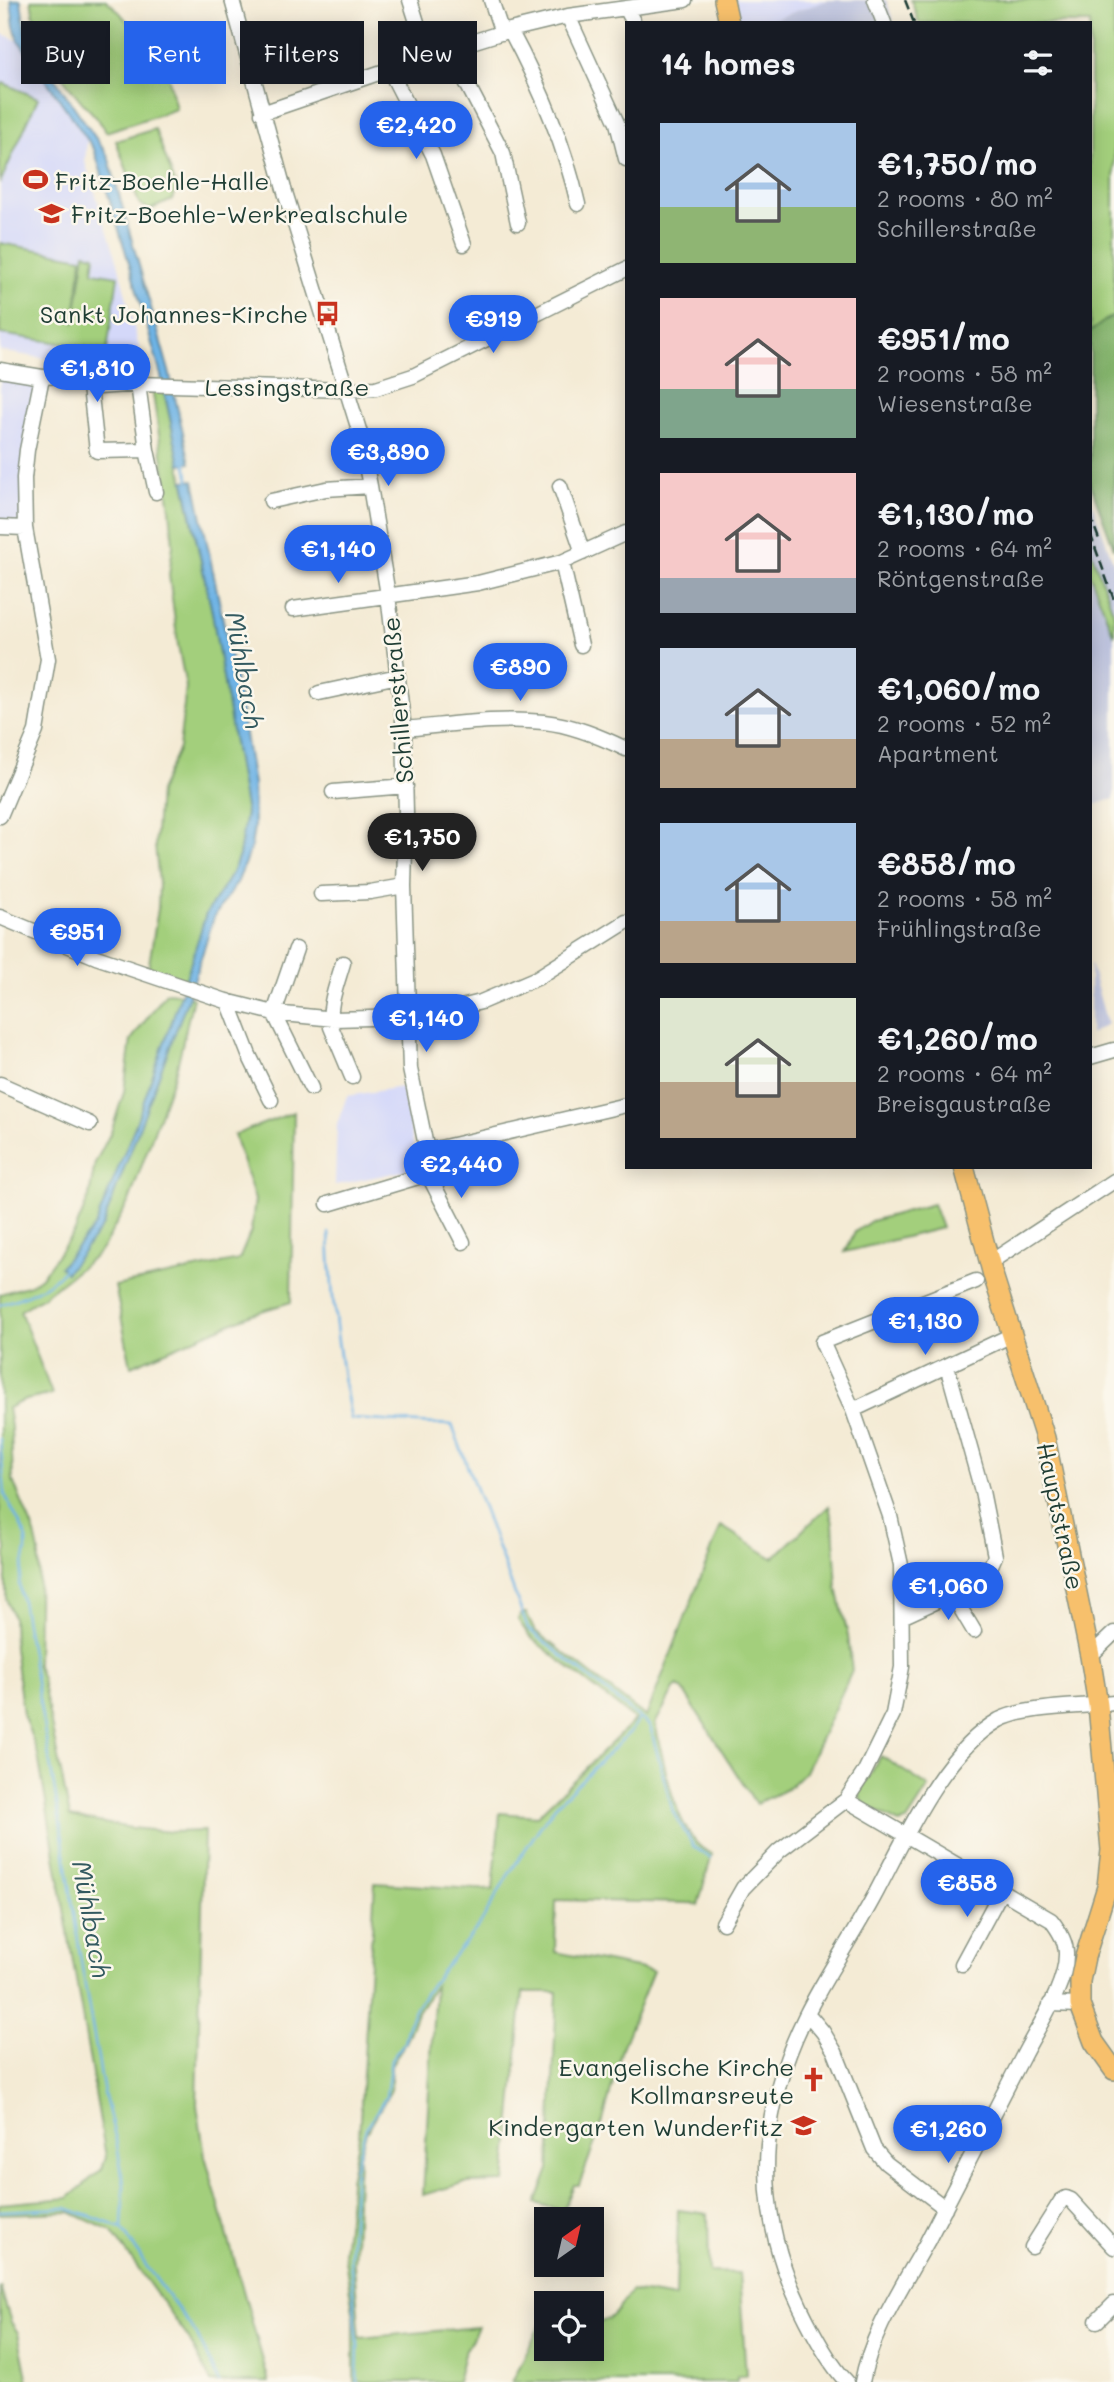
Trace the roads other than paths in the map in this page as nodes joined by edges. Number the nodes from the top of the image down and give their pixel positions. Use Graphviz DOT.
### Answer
graph roads {
  1 [pos="232,0"];
  2 [pos="410,0"];
  3 [pos="491,0"];
  4 [pos="685,0"];
  5 [pos="724,0"];
  6 [pos="875,0"];
  7 [pos="568,16"];
  8 [pos="631,16"];
  9 [pos="417,21"];
  10 [pos="729,21"];
  11 [pos="883,21"];
  12 [pos="506,31"];
  13 [pos="477,40"];
  14 [pos="378,73"];
  15 [pos="396,84"];
  16 [pos="467,84"];
  17 [pos="262,113"];
  18 [pos="625,155"];
  19 [pos="578,204"];
  20 [pos="517,223"];
  21 [pos="464,244"];
  22 [pos="625,270"];
  23 [pos="0,370"];
  24 [pos="42,377"];
  25 [pos="67,377"];
  26 [pos="135,384"];
  27 [pos="90,386"];
  28 [pos="346,390"];
  29 [pos="147,450"];
  30 [pos="370,486"];
  31 [pos="560,486"];
  32 [pos="156,492"];
  33 [pos="271,500"];
  34 [pos="0,527"];
  35 [pos="25,528"];
  36 [pos="625,533"];
  37 [pos="583,553"];
  38 [pos="562,562"];
  39 [pos="388,595"];
  40 [pos="293,609"];
  41 [pos="581,645"];
  42 [pos="398,676"];
  43 [pos="319,693"];
  44 [pos="404,729"];
  45 [pos="625,749"];
  46 [pos="406,786"];
  47 [pos="333,792"];
  48 [pos="2,800"];
  49 [pos="0,816"];
  50 [pos="404,886"];
  51 [pos="321,894"];
  52 [pos="0,917"];
  53 [pos="625,923"];
  54 [pos="296,949"];
  55 [pos="343,963"];
  56 [pos="228,1001"];
  57 [pos="274,1013"];
  58 [pos="407,1017"];
  59 [pos="330,1019"];
  60 [pos="1114,1050"];
  61 [pos="1092,1056"];
  62 [pos="352,1077"];
  63 [pos="0,1084"];
  64 [pos="311,1088"];
  65 [pos="271,1100"];
  66 [pos="625,1105"];
  67 [pos="90,1124"];
  68 [pos="427,1151"];
  69 [pos="965,1169"];
  70 [pos="428,1174"];
  71 [pos="1114,1181"];
  72 [pos="328,1204"];
  73 [pos="463,1242"];
  74 [pos="989,1264"];
  75 [pos="976,1281"];
  76 [pos="1012,1335"];
  77 [pos="947,1366"];
  78 [pos="853,1410"];
  79 [pos="952,1594"];
  80 [pos="904,1616"];
  81 [pos="974,1632"];
  82 [pos="1114,1633"];
  83 [pos="1090,1656"];
  84 [pos="1106,1704"];
  85 [pos="846,1800"];
  86 [pos="906,1835"];
  87 [pos="1112,1874"];
  88 [pos="1002,1891"];
  89 [pos="723,1923"];
  90 [pos="1076,1955"];
  91 [pos="962,1964"];
  92 [pos="1051,2004"];
  93 [pos="1080,2005"];
  94 [pos="807,2013"];
  95 [pos="1114,2070"];
  96 [pos="945,2208"];
  97 [pos="1032,2247"];
  98 [pos="1114,2248"];
  99 [pos="1114,2304"];
  100 [pos="1097,2321"];
  101 [pos="847,2382"];
  102 [pos="862,2382"];
  1 -- 17 [label="street, Schillerstraße"];
  2 -- 9 [label="street"];
  3 -- 12 [label="street"];
  4 -- 8 [label="street"];
  5 -- 10 [label="main road"];
  6 -- 11 [label="street"];
  7 -- 8 [label="street"];
  7 -- 12 [label="street"];
  7 -- 18 [label="street"];
  12 -- 13 [label="street"];
  12 -- 19 [label="street"];
  14 -- 17 [label="street"];
  15 -- 21 [label="street"];
  16 -- 20 [label="street"];
  17 -- 28 [label="street, Schillerstraße"];
  22 -- 28 [label="street, Lessingstraße"];
  23 -- 24 [label="street, Lessingstraße"];
  24 -- 25 [label="street, Lessingstraße"];
  24 -- 35 [label="street"];
  25 -- 26 [label="street, Lessingstraße"];
  25 -- 27 [label="street, Lessingstraße"];
  26 -- 27 [label="street, Lessingstraße"];
  26 -- 28 [label="street, Lessingstraße"];
  26 -- 29 [label="street"];
  27 -- 29 [label="street"];
  28 -- 30 [label="street, Schillerstraße"];
  29 -- 32 [label="street"];
  30 -- 33 [label="street"];
  30 -- 39 [label="street, Schillerstraße"];
  31 -- 37 [label="street"];
  34 -- 35 [label="street"];
  35 -- 48 [label="street"];
  36 -- 37 [label="street"];
  37 -- 38 [label="street"];
  38 -- 39 [label="street"];
  38 -- 41 [label="street"];
  39 -- 40 [label="street"];
  39 -- 42 [label="street, Schillerstraße"];
  42 -- 43 [label="street"];
  42 -- 44 [label="street, Schillerstraße"];
  44 -- 45 [label="street"];
  44 -- 46 [label="street, Schillerstraße"];
  46 -- 47 [label="street"];
  46 -- 50 [label="street, Schillerstraße"];
  48 -- 49 [label="street"];
  50 -- 51 [label="street"];
  50 -- 58 [label="street, Schillerstraße"];
  52 -- 56 [label="street"];
  53 -- 58 [label="street"];
  54 -- 57 [label="street"];
  55 -- 59 [label="street"];
  56 -- 57 [label="street"];
  56 -- 65 [label="street"];
  57 -- 59 [label="street"];
  57 -- 64 [label="street"];
  58 -- 59 [label="street"];
  58 -- 68 [label="street, Schillerstraße"];
  59 -- 62 [label="street"];
  60 -- 61 [label="street"];
  63 -- 67 [label="street"];
  66 -- 68 [label="street"];
  68 -- 70 [label="street, Schillerstraße"];
  69 -- 74 [label="main road, Hauptstraße"];
  70 -- 72 [label="street"];
  70 -- 73 [label="street, Schillerstraße"];
  71 -- 74 [label="street"];
  74 -- 76 [label="main road, Hauptstraße"];
  75 -- 78 [label="street"];
  76 -- 77 [label="street"];
  76 -- 83 [label="main road, Hauptstraße"];
  77 -- 78 [label="street"];
  77 -- 79 [label="street"];
  78 -- 80 [label="street"];
  79 -- 80 [label="street"];
  79 -- 81 [label="street"];
  80 -- 85 [label="street"];
  82 -- 83 [label="street"];
  83 -- 84 [label="main road, Hauptstraße"];
  84 -- 86 [label="street"];
  84 -- 87 [label="main road, Hauptstraße"];
  85 -- 86 [label="street"];
  85 -- 89 [label="street"];
  86 -- 88 [label="street"];
  86 -- 94 [label="street"];
  87 -- 90 [label="main road, Hauptstraße"];
  88 -- 90 [label="street"];
  88 -- 91 [label="street"];
  90 -- 92 [label="street"];
  90 -- 93 [label="main road, Hauptstraße"];
  92 -- 93 [label="street"];
  92 -- 96 [label="street"];
  93 -- 95 [label="main road, Hauptstraße"];
  94 -- 96 [label="street"];
  94 -- 101 [label="street"];
  96 -- 102 [label="street"];
  97 -- 98 [label="street"];
  99 -- 100 [label="street"];
}
